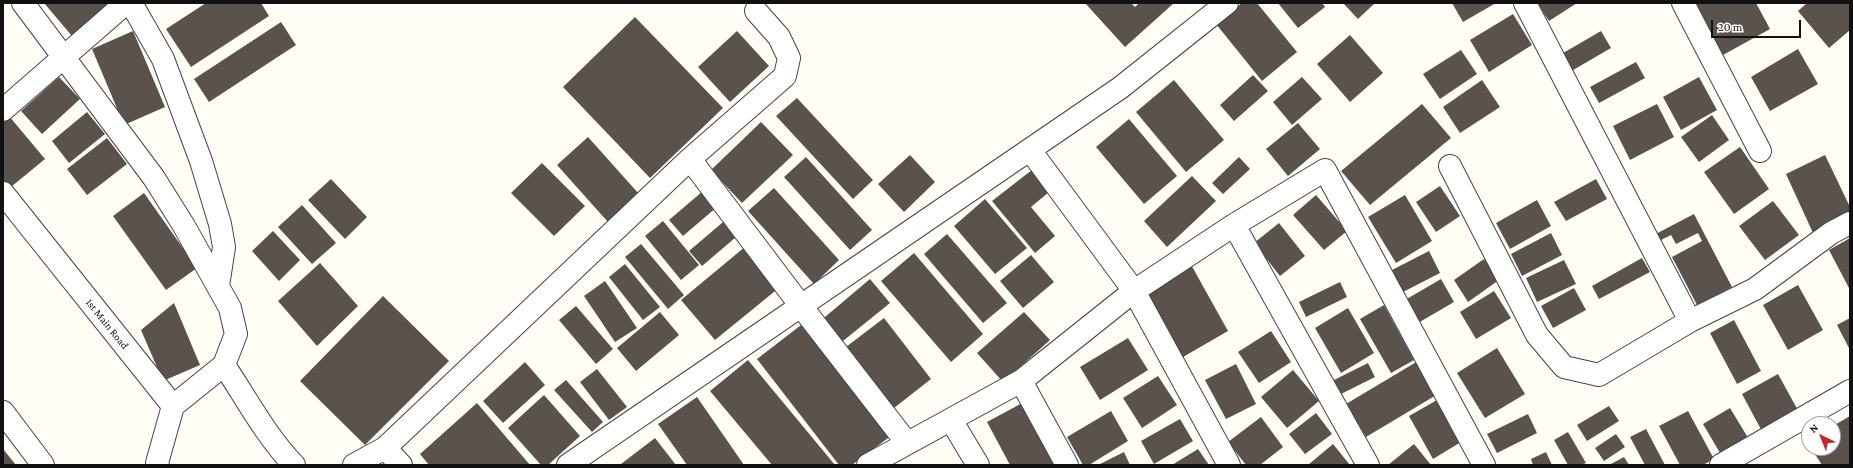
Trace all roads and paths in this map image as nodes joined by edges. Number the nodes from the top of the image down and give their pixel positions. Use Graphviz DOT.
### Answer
graph roads {
  1 [pos="23,3"];
  2 [pos="126,3"];
  3 [pos="131,3"];
  4 [pos="1226,3"];
  5 [pos="1525,3"];
  6 [pos="1683,3"];
  7 [pos="756,11"];
  8 [pos="64,58"];
  9 [pos="3,110"];
  10 [pos="1030,150"];
  11 [pos="1760,151"];
  12 [pos="690,158"];
  13 [pos="1450,166"];
  14 [pos="3,193"];
  15 [pos="1850,223"];
  16 [pos="1234,225"];
  17 [pos="218,286"];
  18 [pos="1134,291"];
  19 [pos="801,306"];
  20 [pos="1690,321"];
  21 [pos="224,365"];
  22 [pos="1020,381"];
  23 [pos="1850,391"];
  24 [pos="173,406"];
  25 [pos="3,412"];
  26 [pos="951,420"];
  27 [pos="907,443"];
  28 [pos="385,448"];
  29 [pos="43,465"];
  30 [pos="158,465"];
  31 [pos="294,465"];
  32 [pos="354,465"];
  33 [pos="402,465"];
  34 [pos="568,465"];
  35 [pos="868,465"];
  36 [pos="978,465"];
  37 [pos="1067,465"];
  38 [pos="1229,465"];
  39 [pos="1368,465"];
  40 [pos="1484,465"];
  41 [pos="1721,465"];
  1 -- 8 [label="street"];
  2 -- 8 [label="street"];
  3 -- 17 [label="street"];
  4 -- 10 [label="street"];
  5 -- 20 [label="street"];
  6 -- 11 [label="street"];
  7 -- 12 [label="street"];
  8 -- 9 [label="street"];
  8 -- 17 [label="street"];
  10 -- 18 [label="street"];
  10 -- 19 [label="street"];
  12 -- 19 [label="street"];
  12 -- 28 [label="street"];
  13 -- 20 [label="street"];
  14 -- 24 [label="street, 1st Main Road"];
  15 -- 20 [label="street"];
  16 -- 18 [label="street"];
  16 -- 39 [label="street"];
  16 -- 40 [label="street"];
  17 -- 21 [label="street"];
  18 -- 22 [label="street"];
  18 -- 38 [label="street"];
  19 -- 27 [label="street"];
  19 -- 34 [label="street"];
  21 -- 24 [label="street"];
  21 -- 31 [label="street"];
  22 -- 26 [label="street"];
  22 -- 37 [label="street"];
  23 -- 41 [label="street"];
  24 -- 30 [label="street"];
  25 -- 29 [label="street"];
  26 -- 27 [label="street"];
  26 -- 36 [label="street"];
  27 -- 35 [label="street"];
  28 -- 32 [label="street"];
  28 -- 33 [label="street"];
}
